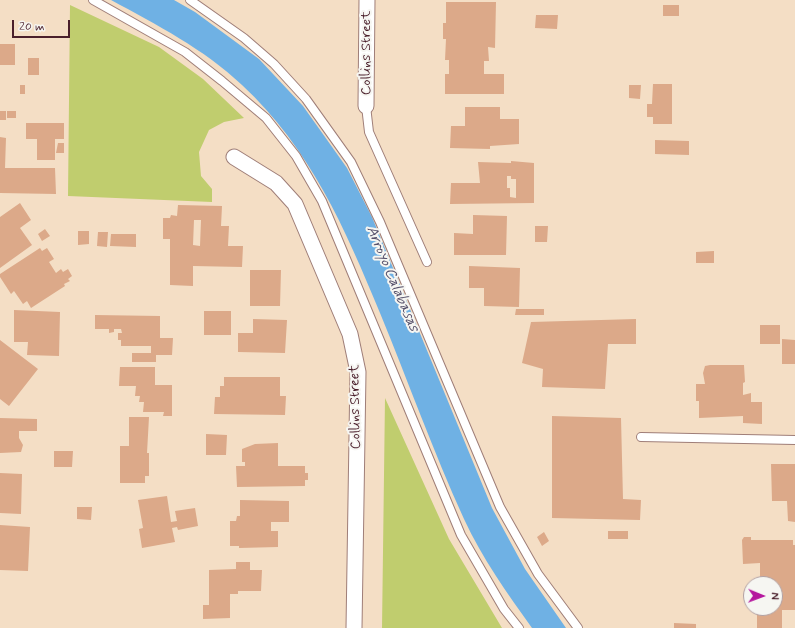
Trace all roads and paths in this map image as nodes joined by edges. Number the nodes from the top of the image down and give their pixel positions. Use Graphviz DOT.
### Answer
graph roads {
  1 [pos="93,0"];
  2 [pos="190,0"];
  3 [pos="367,0"];
  4 [pos="366,106"];
  5 [pos="234,157"];
  6 [pos="427,262"];
  7 [pos="641,437"];
  8 [pos="795,440"];
  9 [pos="354,628"];
  10 [pos="518,628"];
  11 [pos="578,628"];
  1 -- 10 [label="lane"];
  2 -- 11 [label="lane"];
  3 -- 4 [label="street, Collins Street"];
  4 -- 6 [label="lane"];
  5 -- 9 [label="street, Collins Street"];
  7 -- 8 [label="lane"];
}
